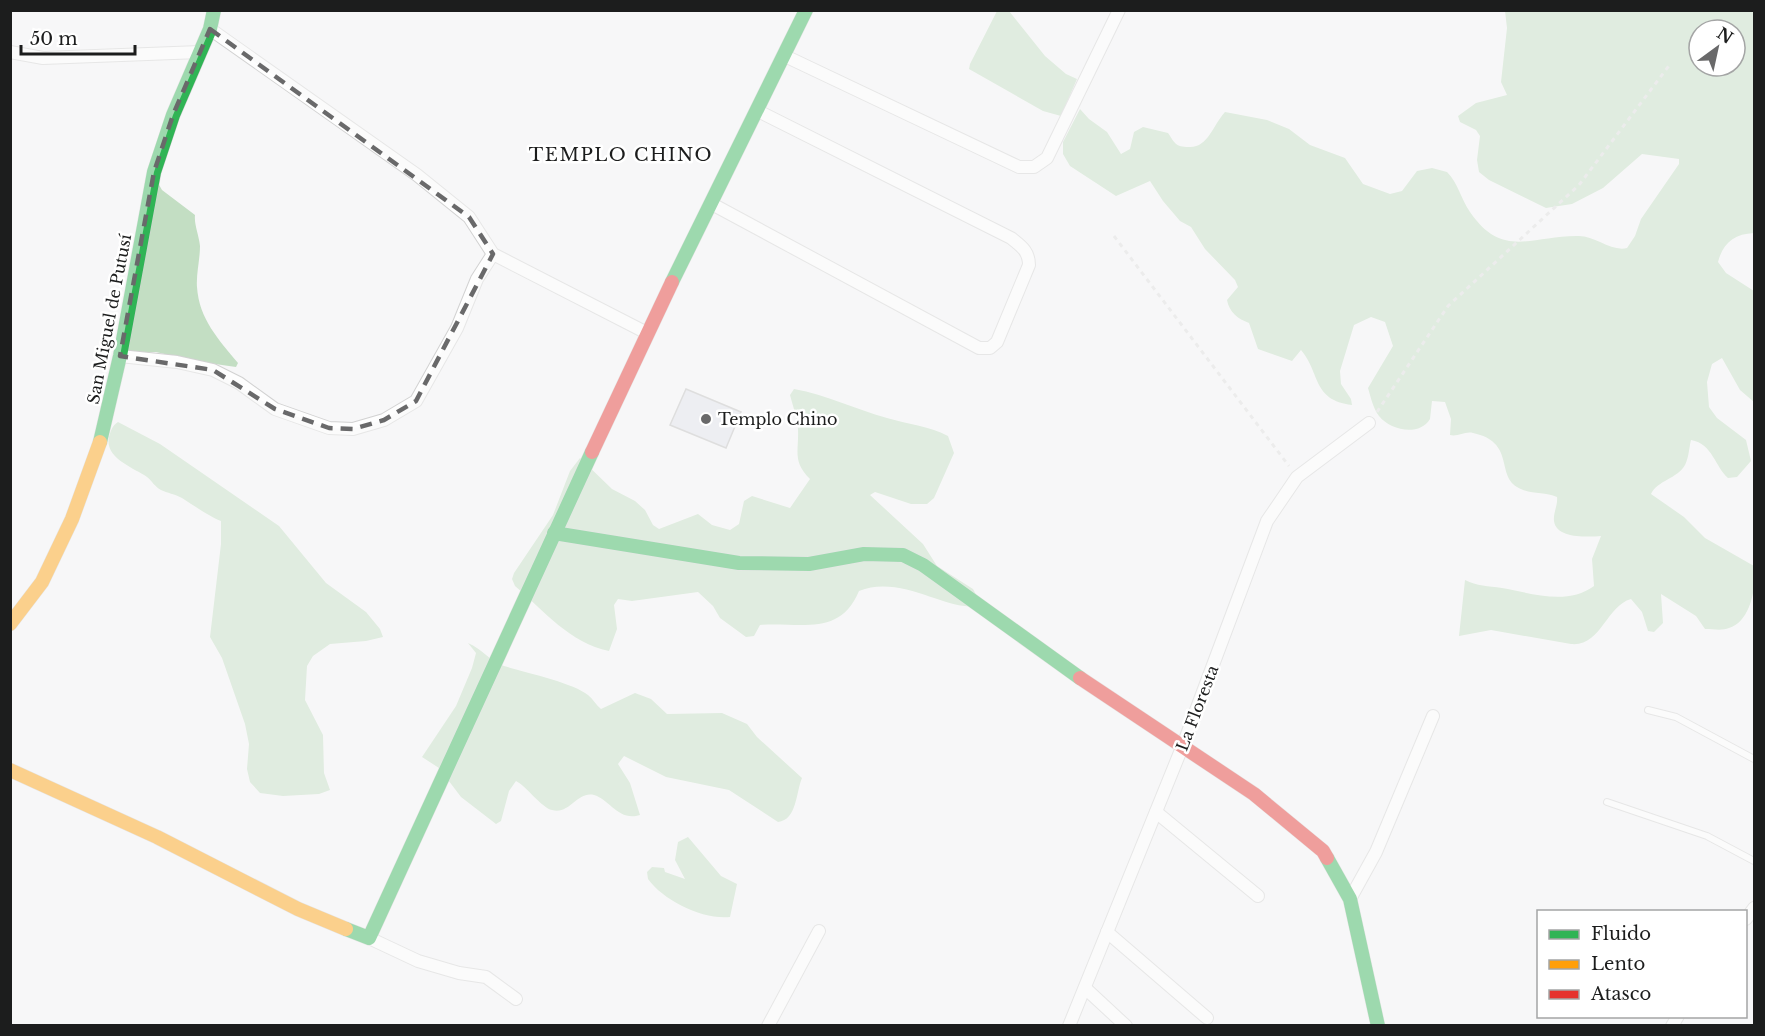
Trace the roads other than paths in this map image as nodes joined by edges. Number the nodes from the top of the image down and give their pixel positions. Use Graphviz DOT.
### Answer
graph roads {
  1 [pos="214,10"];
  2 [pos="806,10"];
  3 [pos="1119,10"];
  4 [pos="210,29"];
  5 [pos="10,52"];
  6 [pos="200,52"];
  7 [pos="785,56"];
  8 [pos="758,111"];
  9 [pos="712,204"];
  10 [pos="493,254"];
  11 [pos="647,333"];
  12 [pos="120,356"];
  13 [pos="1369,423"];
  14 [pos="554,533"];
  15 [pos="10,624"];
  16 [pos="1648,710"];
  17 [pos="1433,716"];
  18 [pos="1183,745"];
  19 [pos="1755,759"];
  20 [pos="10,770"];
  21 [pos="1607,802"];
  22 [pos="1156,812"];
  23 [pos="1755,861"];
  24 [pos="1258,896"];
  25 [pos="1350,899"];
  26 [pos="819,931"];
  27 [pos="1107,932"];
  28 [pos="369,938"];
  29 [pos="1084,988"];
  30 [pos="516,999"];
  31 [pos="1207,1018"];
  32 [pos="768,1026"];
  33 [pos="1069,1026"];
  34 [pos="1126,1026"];
  35 [pos="1378,1026"];
  1 -- 4 [label="street, San Miguel de Putusí"];
  2 -- 7 [label="street"];
  3 -- 7 [label="street"];
  4 -- 6 [label="street, San Miguel de Putusí"];
  4 -- 10 [label="street"];
  5 -- 6 [label="street"];
  6 -- 12 [label="street, San Miguel de Putusí"];
  7 -- 8 [label="street"];
  8 -- 9 [label="street"];
  8 -- 9 [label="street"];
  9 -- 11 [label="street"];
  10 -- 11 [label="street"];
  10 -- 12 [label="street"];
  11 -- 14 [label="street"];
  12 -- 15 [label="street, San Miguel de Putusí"];
  13 -- 18 [label="street, La Floresta"];
  14 -- 18 [label="street"];
  14 -- 28 [label="street"];
  16 -- 19 [label="lane"];
  17 -- 25 [label="street"];
  18 -- 22 [label="street, La Floresta"];
  18 -- 25 [label="street"];
  20 -- 28 [label="street"];
  21 -- 23 [label="lane"];
  22 -- 24 [label="street"];
  22 -- 27 [label="street, La Floresta"];
  25 -- 35 [label="street"];
  26 -- 32 [label="street"];
  27 -- 29 [label="street, La Floresta"];
  27 -- 31 [label="street"];
  28 -- 30 [label="street"];
  29 -- 33 [label="street, La Floresta"];
  29 -- 34 [label="street"];
}
